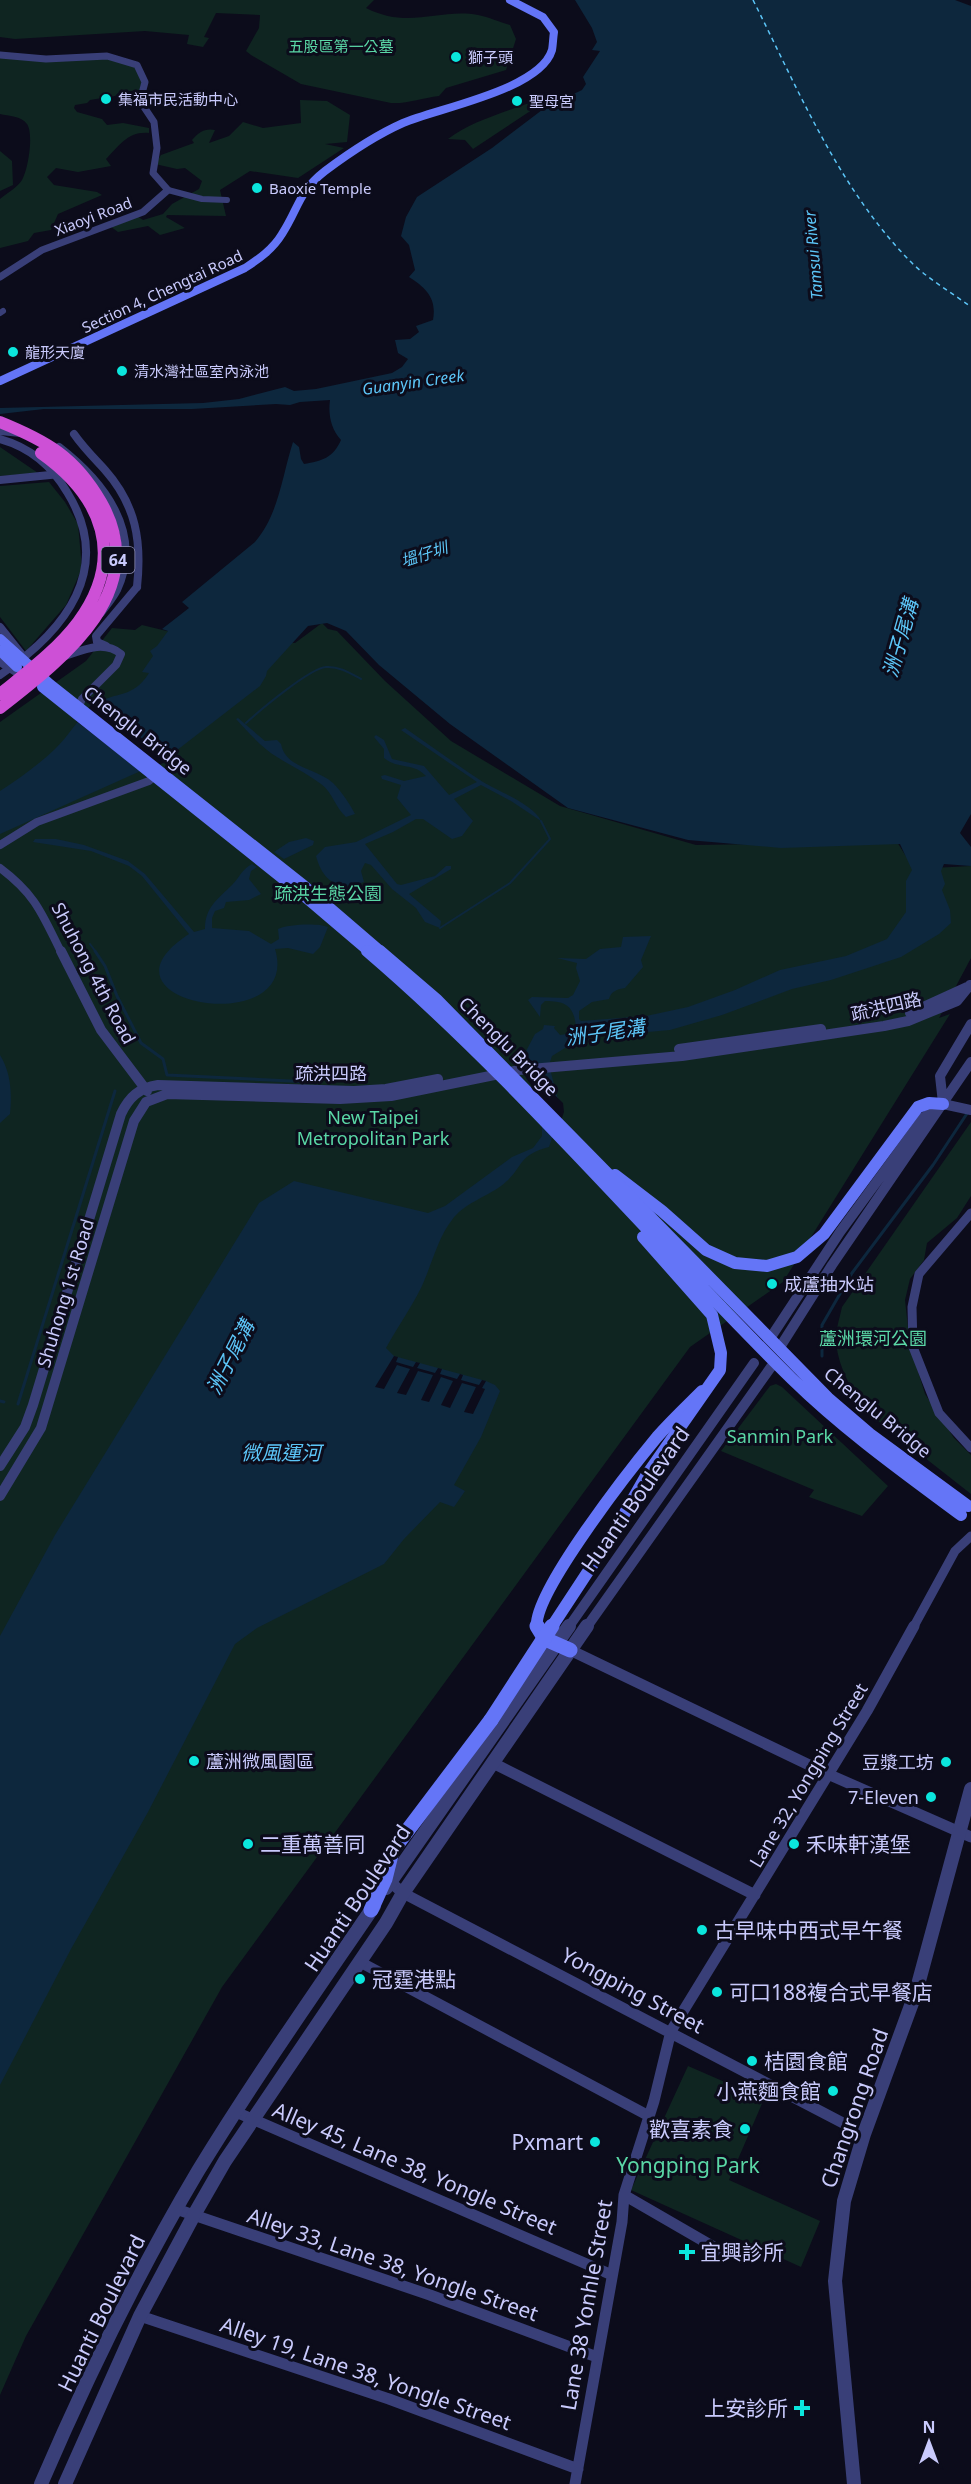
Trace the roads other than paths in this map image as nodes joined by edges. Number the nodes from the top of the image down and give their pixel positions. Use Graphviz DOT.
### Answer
graph roads {
  1 [pos="501,0"];
  2 [pos="510,0"];
  3 [pos="543,21"];
  4 [pos="0,55"];
  5 [pos="168,190"];
  6 [pos="291,196"];
  7 [pos="227,200"];
  8 [pos="285,210"];
  9 [pos="0,277"];
  10 [pos="0,375"];
  11 [pos="0,381"];
  12 [pos="0,422"];
  13 [pos="0,430"];
  14 [pos="74,434"];
  15 [pos="0,439"];
  16 [pos="104,469"];
  17 [pos="90,471"];
  18 [pos="56,474"];
  19 [pos="0,480"];
  20 [pos="136,587"];
  21 [pos="0,627"];
  22 [pos="0,639"];
  23 [pos="110,647"];
  24 [pos="0,651"];
  25 [pos="25,658"];
  26 [pos="0,662"];
  27 [pos="37,666"];
  28 [pos="10,669"];
  29 [pos="22,674"];
  30 [pos="0,675"];
  31 [pos="0,686"];
  32 [pos="0,694"];
  33 [pos="0,708"];
  34 [pos="0,845"];
  35 [pos="0,868"];
  36 [pos="970,985"];
  37 [pos="971,1024"];
  38 [pos="971,1062"];
  39 [pos="517,1066"];
  40 [pos="144,1087"];
  41 [pos="153,1098"];
  42 [pos="943,1104"];
  43 [pos="968,1109"];
  44 [pos="570,1148"];
  45 [pos="594,1158"];
  46 [pos="971,1213"];
  47 [pos="772,1334"];
  48 [pos="782,1344"];
  49 [pos="754,1362"];
  50 [pos="771,1367"];
  51 [pos="714,1381"];
  52 [pos="971,1448"];
  53 [pos="0,1466"];
  54 [pos="0,1496"];
  55 [pos="968,1512"];
  56 [pos="971,1536"];
  57 [pos="556,1645"];
  58 [pos="570,1650"];
  59 [pos="493,1763"];
  60 [pos="830,1775"];
  61 [pos="971,1789"];
  62 [pos="965,1834"];
  63 [pos="388,1880"];
  64 [pos="403,1893"];
  65 [pos="755,1895"];
  66 [pos="371,1910"];
  67 [pos="360,1962"];
  68 [pos="671,2031"];
  69 [pos="236,2112"];
  70 [pos="650,2116"];
  71 [pos="254,2119"];
  72 [pos="864,2134"];
  73 [pos="624,2195"];
  74 [pos="176,2209"];
  75 [pos="194,2216"];
  76 [pos="719,2250"];
  77 [pos="612,2275"];
  78 [pos="140,2316"];
  79 [pos="597,2357"];
  80 [pos="578,2469"];
  81 [pos="43,2483"];
  82 [pos="64,2484"];
  83 [pos="575,2484"];
  84 [pos="854,2484"];
  1 -- 3 [label="main road"];
  2 -- 3 [label="main road"];
  3 -- 6 [label="main road"];
  3 -- 11 [label="main road, Section 4, Chengtai Road"];
  4 -- 5 [label="street"];
  5 -- 7 [label="street"];
  5 -- 9 [label="street, Xiaoyi Road"];
  8 -- 10 [label="main road, Section 4, Chengtai Road"];
  12 -- 33 [label="highway, 64, bridge"];
  13 -- 17 [label="street"];
  13 -- 32 [label="highway, 64, bridge"];
  14 -- 16 [label="street"];
  15 -- 18 [label="street"];
  16 -- 17 [label="street"];
  16 -- 20 [label="street"];
  17 -- 18 [label="street"];
  17 -- 27 [label="street"];
  18 -- 19 [label="street"];
  18 -- 25 [label="street"];
  20 -- 23 [label="street"];
  21 -- 25 [label="street"];
  22 -- 45 [label="main road, Chenglu Bridge, bridge"];
  23 -- 27 [label="street"];
  23 -- 34 [label="street, bridge"];
  24 -- 44 [label="main road, Chenglu Bridge, bridge"];
  25 -- 27 [label="street"];
  25 -- 28 [label="street"];
  26 -- 28 [label="street"];
  27 -- 29 [label="street"];
  28 -- 29 [label="street"];
  28 -- 30 [label="street"];
  29 -- 31 [label="street"];
  35 -- 40 [label="street, Shuhong 4th Road"];
  36 -- 39 [label="street, 疏洪四路"];
  37 -- 42 [label="street"];
  38 -- 42 [label="street"];
  39 -- 40 [label="street, 疏洪四路"];
  39 -- 41 [label="street, 疏洪四路"];
  40 -- 41 [label="street, Shuhong 4th Road"];
  40 -- 53 [label="street, Shuhong 1st Road"];
  41 -- 54 [label="street, Shuhong 1st Road"];
  42 -- 43 [label="street"];
  42 -- 45 [label="main road, bridge"];
  42 -- 47 [label="street"];
  42 -- 48 [label="street"];
  44 -- 51 [label="main road, bridge"];
  44 -- 55 [label="main road, Chenglu Bridge, bridge"];
  45 -- 55 [label="main road, Chenglu Bridge, bridge"];
  46 -- 52 [label="street"];
  49 -- 57 [label="street, Huanti Boulevard"];
  50 -- 58 [label="street, Huanti Boulevard"];
  51 -- 57 [label="main road, bridge"];
  51 -- 63 [label="main road, bridge"];
  56 -- 60 [label="street, Lane 32, Yongping Street"];
  57 -- 58 [label="main road"];
  57 -- 63 [label="street, Huanti Boulevard"];
  58 -- 59 [label="street, Huanti Boulevard"];
  58 -- 60 [label="street"];
  59 -- 64 [label="street, Huanti Boulevard"];
  59 -- 65 [label="street"];
  60 -- 62 [label="street"];
  60 -- 65 [label="street, Lane 32, Yongping Street"];
  61 -- 62 [label="street, Changrong Road"];
  62 -- 72 [label="street, Changrong Road"];
  63 -- 64 [label="street, Yongping Street"];
  63 -- 66 [label="main road"];
  64 -- 67 [label="street, Huanti Boulevard"];
  64 -- 68 [label="street, Yongping Street"];
  65 -- 68 [label="street, Lane 32, Yongping Street"];
  66 -- 69 [label="street, Huanti Boulevard"];
  67 -- 70 [label="street"];
  67 -- 71 [label="street, Huanti Boulevard"];
  68 -- 70 [label="street, Lane 38 Yonhle Street"];
  68 -- 72 [label="street, Yongping Street"];
  69 -- 71 [label="street, Alley 45, Lane 38, Yongle Street"];
  69 -- 74 [label="street, Huanti Boulevard"];
  70 -- 73 [label="street, Lane 38 Yonhle Street"];
  71 -- 75 [label="street, Huanti Boulevard"];
  71 -- 77 [label="street, Alley 45, Lane 38, Yongle Street"];
  72 -- 84 [label="street, Changrong Road"];
  73 -- 76 [label="street"];
  73 -- 77 [label="street, Lane 38 Yonhle Street"];
  74 -- 75 [label="street, Alley 33, Lane 38, Yongle Street"];
  74 -- 81 [label="street, Huanti Boulevard"];
  75 -- 78 [label="street, Huanti Boulevard"];
  75 -- 79 [label="street, Alley 33, Lane 38, Yongle Street"];
  77 -- 79 [label="street, Lane 38 Yonhle Street"];
  78 -- 80 [label="street, Alley 19, Lane 38, Yongle Street"];
  78 -- 82 [label="street, Huanti Boulevard"];
  79 -- 80 [label="street, Lane 38 Yonhle Street"];
  80 -- 83 [label="street, Lane 38 Yonhle Street"];
}
